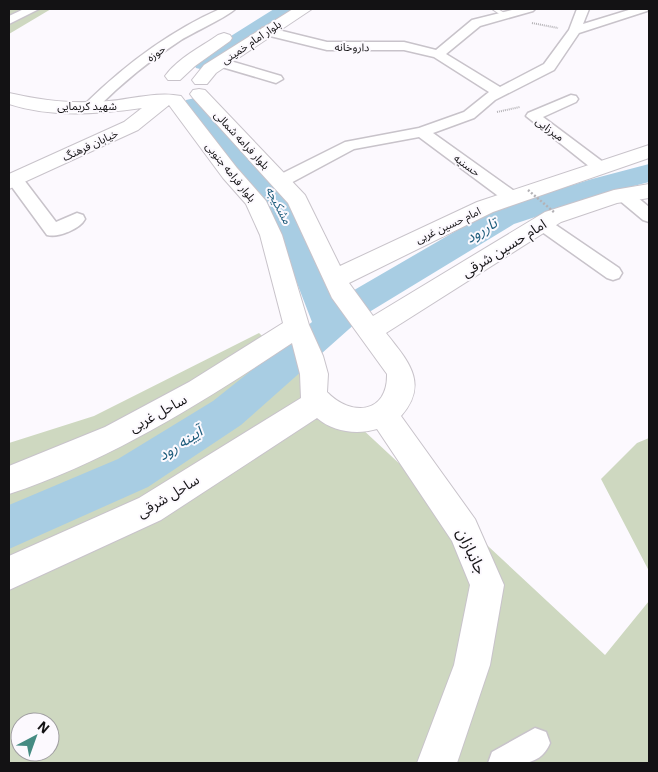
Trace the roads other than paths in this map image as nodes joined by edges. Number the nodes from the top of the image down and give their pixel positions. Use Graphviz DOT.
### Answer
graph roads {
  1 [pos="33,9"];
  2 [pos="228,9"];
  3 [pos="304,9"];
  4 [pos="495,9"];
  5 [pos="529,9"];
  6 [pos="583,9"];
  7 [pos="643,9"];
  8 [pos="510,15"];
  9 [pos="9,20"];
  10 [pos="238,29"];
  11 [pos="575,30"];
  12 [pos="266,31"];
  13 [pos="438,54"];
  14 [pos="189,62"];
  15 [pos="174,76"];
  16 [pos="208,76"];
  17 [pos="276,79"];
  18 [pos="499,92"];
  19 [pos="170,99"];
  20 [pos="571,99"];
  21 [pos="10,100"];
  22 [pos="91,106"];
  23 [pos="422,132"];
  24 [pos="649,150"];
  25 [pos="601,168"];
  26 [pos="12,181"];
  27 [pos="281,181"];
  28 [pos="649,191"];
  29 [pos="520,193"];
  30 [pos="626,196"];
  31 [pos="649,216"];
  32 [pos="548,218"];
  33 [pos="77,219"];
  34 [pos="612,273"];
  35 [pos="338,285"];
  36 [pos="368,327"];
  37 [pos="300,331"];
  38 [pos="316,389"];
  39 [pos="384,414"];
  40 [pos="9,480"];
  41 [pos="9,573"];
  42 [pos="535,743"];
  43 [pos="437,763"];
  44 [pos="503,763"];
  1 -- 9 [label="street"];
  2 -- 22 [label="street, حوزه"];
  3 -- 12 [label="street, بلوار امام خمینی"];
  4 -- 8 [label="lane"];
  5 -- 8 [label="street"];
  6 -- 11 [label="street"];
  7 -- 11 [label="street"];
  8 -- 13 [label="street"];
  10 -- 14 [label="street, بلوار امام خمینی"];
  11 -- 18 [label="street"];
  12 -- 13 [label="street, داروخانه"];
  12 -- 16 [label="street, بلوار امام خمینی"];
  13 -- 18 [label="street, داروخانه"];
  14 -- 15 [label="street, بلوار امام خمینی"];
  14 -- 16 [label="street"];
  15 -- 16 [label="street"];
  15 -- 19 [label="street, بلوار امام خمینی"];
  16 -- 17 [label="street"];
  16 -- 19 [label="street, بلوار امام خمینی"];
  16 -- 27 [label="street, بلوار فرامه شمالی"];
  18 -- 23 [label="street"];
  19 -- 22 [label="street, شهید کریمایی"];
  19 -- 26 [label="street, خیابان فرهنگ"];
  19 -- 37 [label="street, بلوار فرامه جنوبی"];
  20 -- 25 [label="street, میرزایی"];
  21 -- 22 [label="street, شهید کریمایی"];
  23 -- 27 [label="street"];
  23 -- 29 [label="street, حسنیه"];
  24 -- 25 [label="street, امام حسین غربی"];
  25 -- 29 [label="street, امام حسین غربی"];
  26 -- 33 [label="street"];
  27 -- 35 [label="street, بلوار فرامه شمالی"];
  28 -- 30 [label="street, امام حسین شرقی"];
  29 -- 35 [label="street, امام حسین غربی"];
  30 -- 31 [label="street"];
  30 -- 32 [label="street, امام حسین شرقی"];
  32 -- 34 [label="street"];
  32 -- 36 [label="street, امام حسین شرقی"];
  35 -- 36 [label="street, بلوار فرامه شمالی"];
  36 -- 39 [label="street, بلوار فرامه شمالی"];
  37 -- 38 [label="street, بلوار فرامه جنوبی"];
  37 -- 40 [label="street, ساحل غربی"];
  38 -- 39 [label="street"];
  38 -- 41 [label="street, ساحل شرقی"];
  39 -- 43 [label="street, جانبازان"];
  42 -- 44 [label="street"];
}
